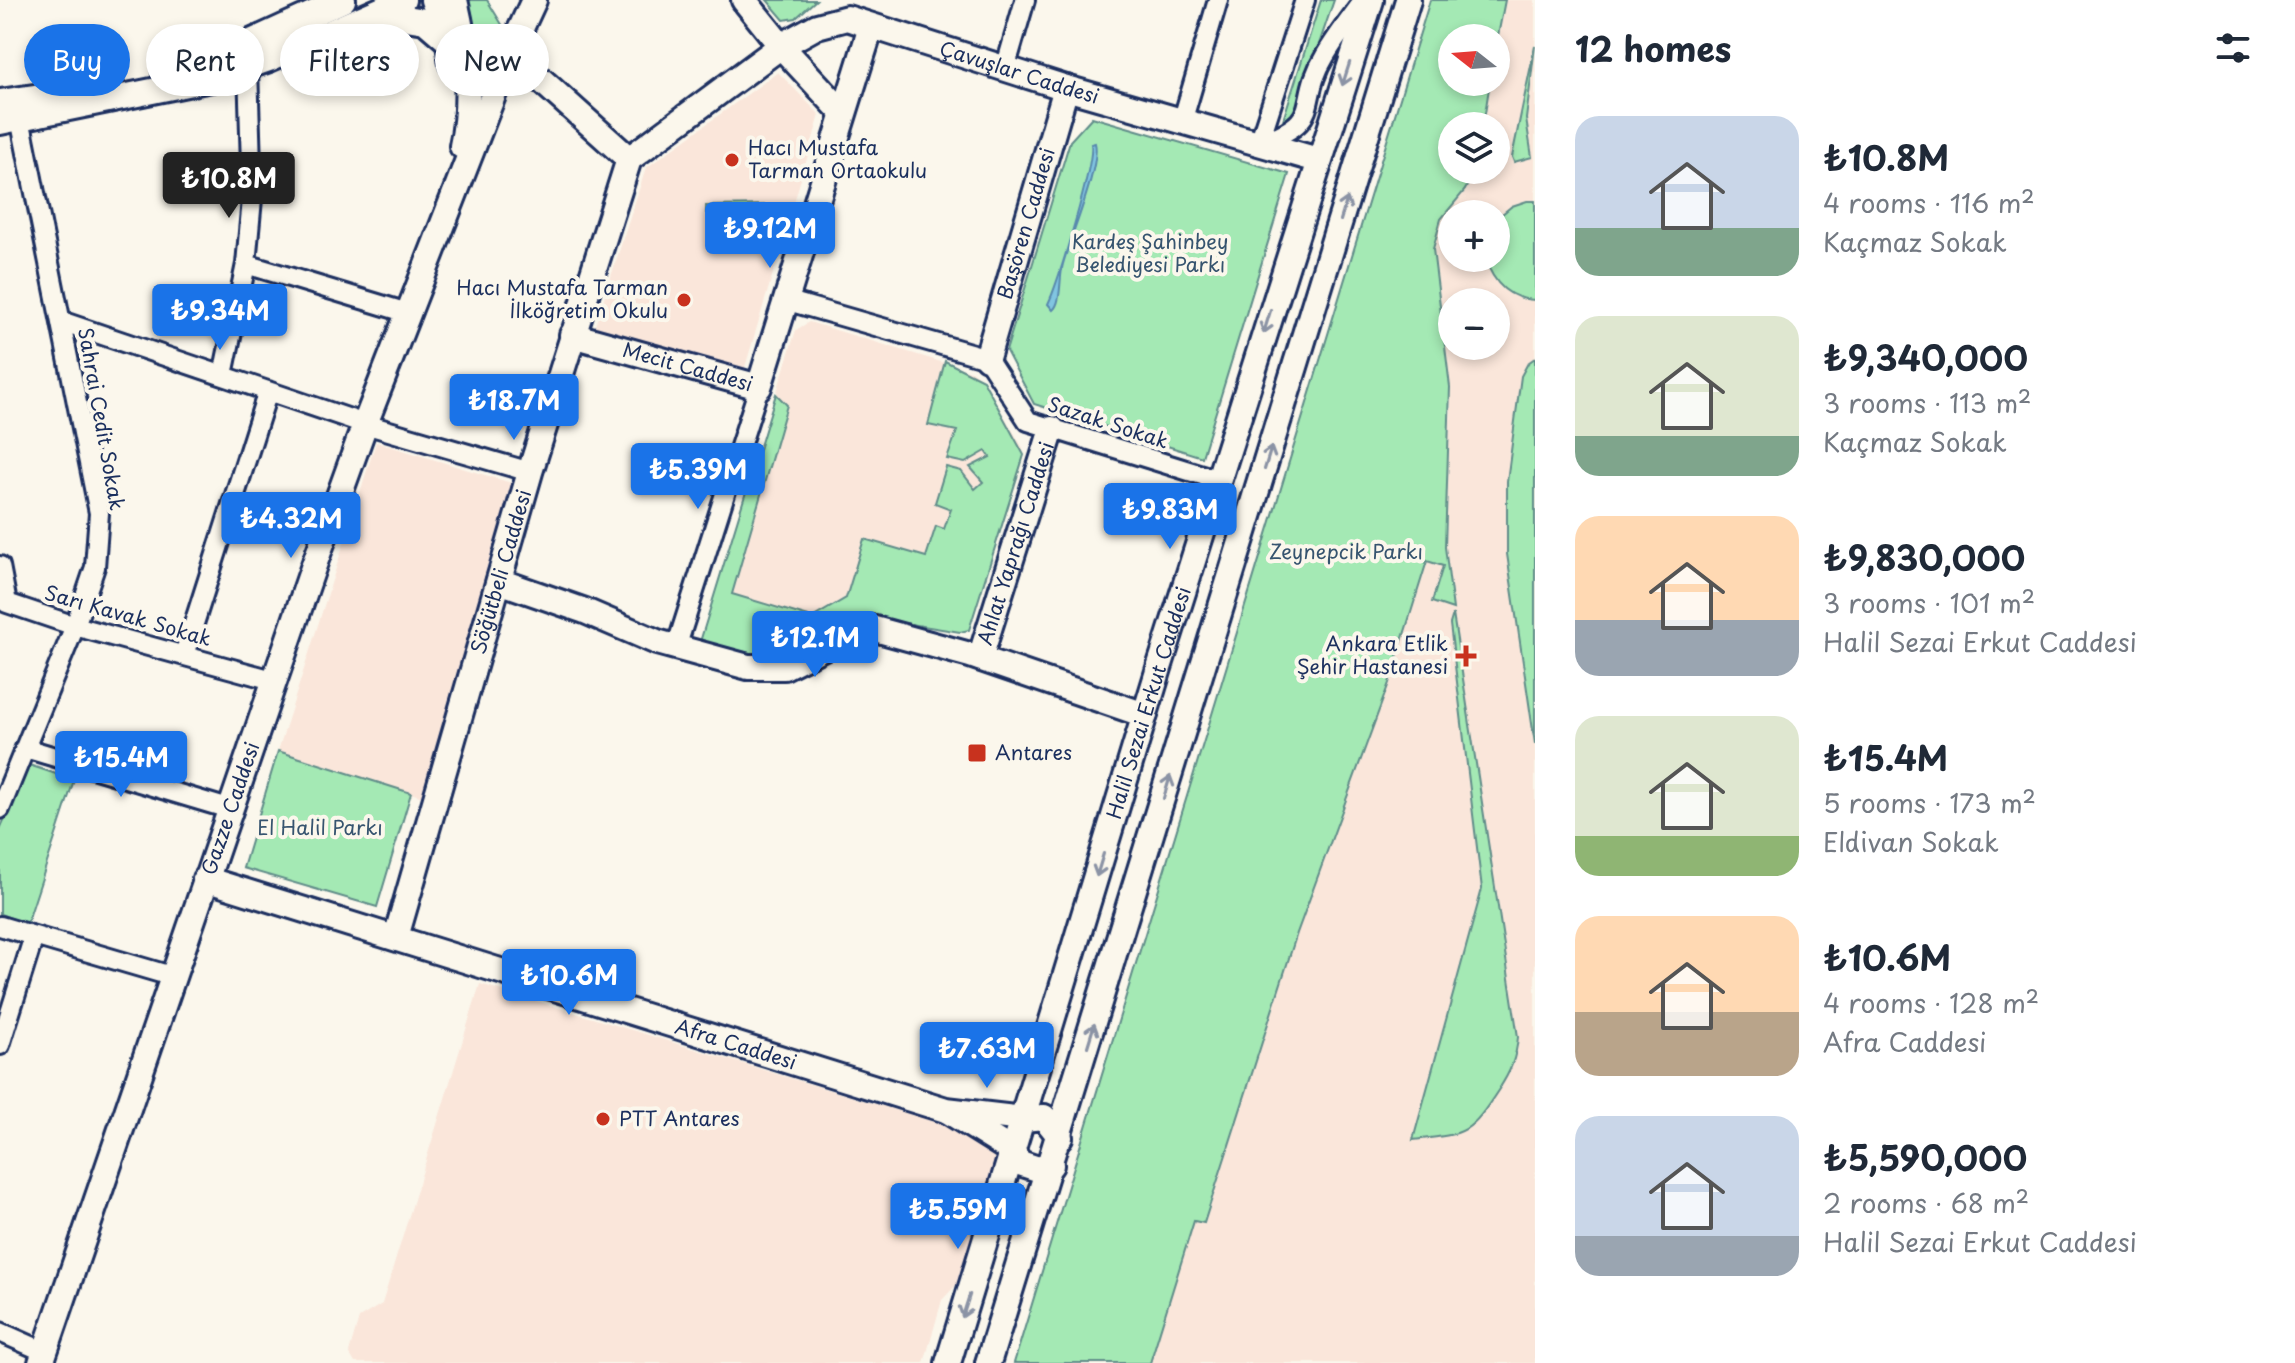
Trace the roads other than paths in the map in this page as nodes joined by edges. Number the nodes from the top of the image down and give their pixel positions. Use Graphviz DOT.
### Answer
graph roads {
  1 [pos="343,0"];
  2 [pos="403,0"];
  3 [pos="433,0"];
  4 [pos="455,0"];
  5 [pos="534,0"];
  6 [pos="744,0"];
  7 [pos="1025,0"];
  8 [pos="1218,0"];
  9 [pos="1305,0"];
  10 [pos="1364,0"];
  11 [pos="1371,0"];
  12 [pos="1408,0"];
  13 [pos="850,9"];
  14 [pos="372,13"];
  15 [pos="442,24"];
  16 [pos="523,24"];
  17 [pos="871,27"];
  18 [pos="435,30"];
  19 [pos="781,46"];
  20 [pos="264,60"];
  21 [pos="1005,69"];
  22 [pos="549,87"];
  23 [pos="1066,88"];
  24 [pos="146,92"];
  25 [pos="249,96"];
  26 [pos="455,96"];
  27 [pos="493,96"];
  28 [pos="0,102"];
  29 [pos="843,113"];
  30 [pos="10,120"];
  31 [pos="1182,122"];
  32 [pos="1259,143"];
  33 [pos="629,159"];
  34 [pos="1318,160"];
  35 [pos="429,259"];
  36 [pos="246,264"];
  37 [pos="785,300"];
  38 [pos="408,313"];
  39 [pos="61,321"];
  40 [pos="572,335"];
  41 [pos="987,358"];
  42 [pos="223,375"];
  43 [pos="759,387"];
  44 [pos="268,391"];
  45 [pos="365,424"];
  46 [pos="1052,429"];
  47 [pos="530,472"];
  48 [pos="1218,480"];
  49 [pos="0,566"];
  50 [pos="499,581"];
  51 [pos="4,604"];
  52 [pos="75,626"];
  53 [pos="676,648"];
  54 [pos="184,655"];
  55 [pos="980,658"];
  56 [pos="273,680"];
  57 [pos="1145,715"];
  58 [pos="25,748"];
  59 [pos="0,809"];
  60 [pos="229,809"];
  61 [pos="205,879"];
  62 [pos="0,926"];
  63 [pos="34,936"];
  64 [pos="396,937"];
  65 [pos="171,976"];
  66 [pos="0,1045"];
  67 [pos="946,1110"];
  68 [pos="1023,1119"];
  69 [pos="1060,1137"];
  70 [pos="1012,1151"];
  71 [pos="1051,1165"];
  72 [pos="0,1332"];
  73 [pos="43,1358"];
  74 [pos="948,1363"];
  75 [pos="988,1363"];
  1 -- 28 [label="main road"];
  2 -- 14 [label="main road"];
  3 -- 15 [label="main road, Gazze Caddesi"];
  4 -- 35 [label="main road, Gazze Caddesi"];
  5 -- 16 [label="main road, Gazze Caddesi"];
  6 -- 19 [label="main road"];
  7 -- 21 [label="street"];
  8 -- 31 [label="street"];
  9 -- 32 [label="street"];
  10 -- 32 [label="street"];
  11 -- 34 [label="main road, Halil Sezai Erkut Caddesi, one-way"];
  69 -- 12 [label="main road, Halil Sezai Erkut Caddesi, one-way"];
  13 -- 17 [label="main road, Çavuşlar Caddesi"];
  13 -- 19 [label="main road, Çavuşlar Caddesi"];
  14 -- 18 [label="main road"];
  14 -- 20 [label="main road"];
  17 -- 21 [label="main road, Çavuşlar Caddesi"];
  17 -- 29 [label="main road, Mecit Caddesi"];
  19 -- 29 [label="main road"];
  19 -- 33 [label="main road"];
  21 -- 23 [label="main road, Çavuşlar Caddesi"];
  22 -- 33 [label="main road"];
  23 -- 31 [label="main road, Çavuşlar Caddesi"];
  23 -- 41 [label="main road, Başören Caddesi"];
  24 -- 30 [label="main road"];
  25 -- 36 [label="street"];
  26 -- 35 [label="main road, Gazze Caddesi"];
  27 -- 35 [label="main road, Gazze Caddesi"];
  29 -- 37 [label="main road, Mecit Caddesi"];
  30 -- 39 [label="street, Sahrai Cedit Sokak"];
  31 -- 32 [label="main road, Çavuşlar Caddesi"];
  32 -- 34 [label="main road, Çavuşlar Caddesi"];
  33 -- 40 [label="main road, Söğütbeli Caddesi"];
  34 -- 48 [label="main road, Halil Sezai Erkut Caddesi, one-way"];
  35 -- 38 [label="main road, Gazze Caddesi"];
  36 -- 38 [label="street"];
  36 -- 42 [label="street"];
  37 -- 41 [label="street"];
  37 -- 43 [label="main road, Mecit Caddesi"];
  38 -- 45 [label="main road, Gazze Caddesi"];
  39 -- 42 [label="street"];
  39 -- 52 [label="street, Sahrai Cedit Sokak"];
  40 -- 43 [label="main road, Mecit Caddesi"];
  40 -- 47 [label="main road, Söğütbeli Caddesi"];
  41 -- 46 [label="street, Sazak Sokak"];
  42 -- 44 [label="street"];
  43 -- 53 [label="street"];
  44 -- 45 [label="street"];
  44 -- 54 [label="street"];
  45 -- 47 [label="street"];
  45 -- 56 [label="main road, Gazze Caddesi"];
  46 -- 48 [label="street, Sazak Sokak"];
  46 -- 55 [label="main road, Ahlat Yaprağı Caddesi"];
  47 -- 50 [label="main road, Söğütbeli Caddesi"];
  48 -- 57 [label="main road, Halil Sezai Erkut Caddesi"];
  49 -- 51 [label="street, Sarı Kavak Sokak"];
  50 -- 53 [label="main road"];
  50 -- 64 [label="main road, Söğütbeli Caddesi"];
  51 -- 52 [label="street, Sarı Kavak Sokak"];
  52 -- 54 [label="street, Sarı Kavak Sokak"];
  52 -- 58 [label="street, Sahrai Cedit Sokak"];
  53 -- 55 [label="main road"];
  54 -- 56 [label="street, Sarı Kavak Sokak"];
  55 -- 57 [label="main road"];
  56 -- 60 [label="main road, Gazze Caddesi"];
  57 -- 68 [label="main road, Halil Sezai Erkut Caddesi, one-way"];
  58 -- 59 [label="street, Sahrai Cedit Sokak"];
  58 -- 60 [label="street"];
  60 -- 61 [label="main road, Gazze Caddesi"];
  61 -- 64 [label="main road, Afra Caddesi"];
  61 -- 65 [label="main road, Gazze Caddesi"];
  62 -- 63 [label="street"];
  63 -- 65 [label="street"];
  63 -- 66 [label="street"];
  64 -- 67 [label="main road, Afra Caddesi"];
  65 -- 73 [label="main road, Gazze Caddesi"];
  67 -- 68 [label="main road, Afra Caddesi"];
  67 -- 70 [label="main road, Afra Caddesi"];
  68 -- 69 [label="main road"];
  68 -- 70 [label="main road, Halil Sezai Erkut Caddesi"];
  69 -- 71 [label="main road, Halil Sezai Erkut Caddesi"];
  70 -- 71 [label="main road"];
  70 -- 74 [label="main road, Halil Sezai Erkut Caddesi, one-way"];
  71 -- 75 [label="main road, Halil Sezai Erkut Caddesi"];
  72 -- 73 [label="street"];
}
